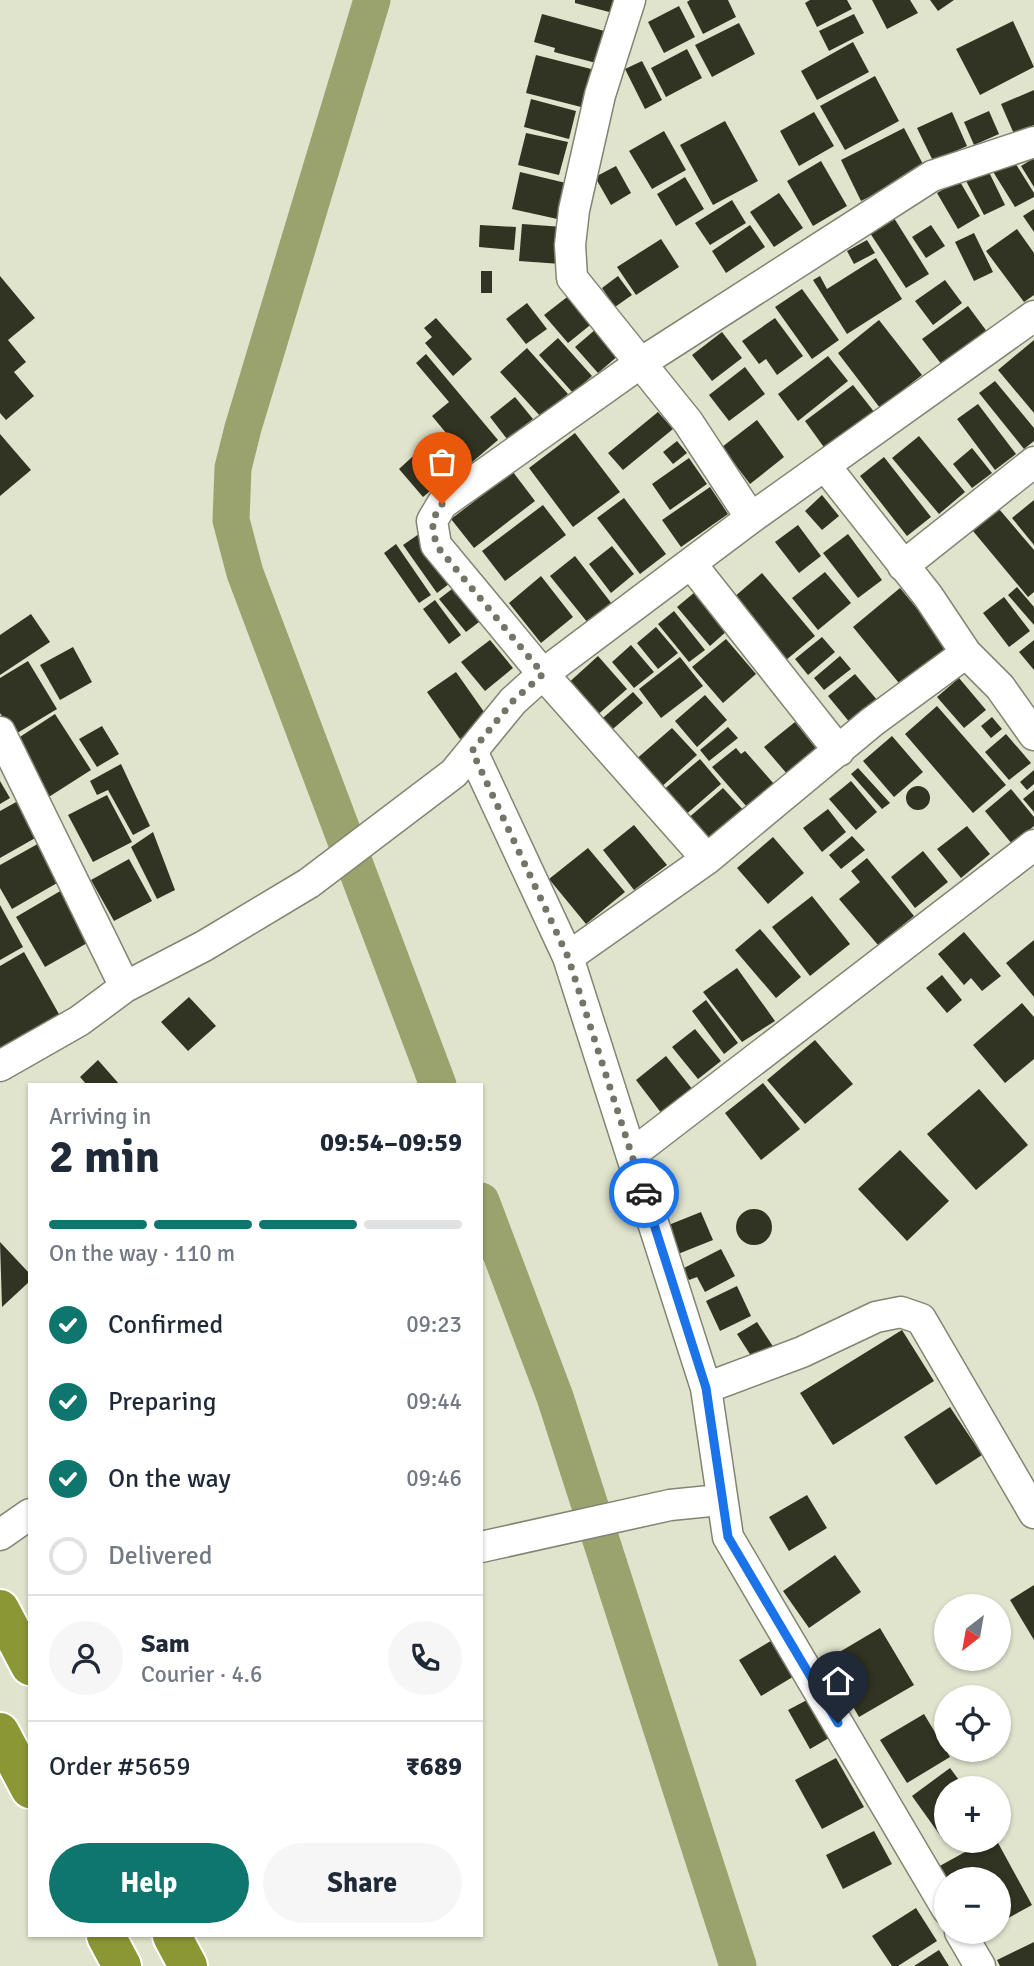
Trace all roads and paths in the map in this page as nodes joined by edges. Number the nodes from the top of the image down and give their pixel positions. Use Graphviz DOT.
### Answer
graph roads {
  1 [pos="630,0"];
  2 [pos="1034,142"];
  3 [pos="1034,316"];
  4 [pos="639,364"];
  5 [pos="1034,463"];
  6 [pos="826,467"];
  7 [pos="751,518"];
  8 [pos="692,565"];
  9 [pos="903,566"];
  10 [pos="966,653"];
  11 [pos="543,674"];
  12 [pos="0,732"];
  13 [pos="1034,735"];
  14 [pos="472,751"];
  15 [pos="839,751"];
  16 [pos="1034,845"];
  17 [pos="706,859"];
  18 [pos="568,957"];
  19 [pos="125,987"];
  20 [pos="0,1066"];
  21 [pos="632,1154"];
  22 [pos="706,1388"];
  23 [pos="720,1500"];
  24 [pos="1034,1513"];
  25 [pos="28,1515"];
  26 [pos="0,1535"];
  27 [pos="483,1547"];
  28 [pos="0,1609"];
  29 [pos="28,1662"];
  30 [pos="0,1732"];
  31 [pos="28,1785"];
  32 [pos="934,1887"];
  33 [pos="107,1937"];
  34 [pos="173,1937"];
  35 [pos="967,1944"];
  36 [pos="122,1966"];
  37 [pos="188,1966"];
  38 [pos="980,1966"];
  1 -- 4 [label="street"];
  2 -- 4 [label="street"];
  3 -- 6 [label="street"];
  4 -- 7 [label="street"];
  4 -- 11 [label="street"];
  5 -- 9 [label="street"];
  6 -- 7 [label="street"];
  6 -- 9 [label="street"];
  7 -- 8 [label="street"];
  8 -- 11 [label="street"];
  8 -- 15 [label="street"];
  9 -- 10 [label="street"];
  10 -- 13 [label="street"];
  10 -- 15 [label="street"];
  11 -- 14 [label="street"];
  11 -- 17 [label="street"];
  12 -- 19 [label="street"];
  14 -- 18 [label="street"];
  14 -- 19 [label="street"];
  15 -- 17 [label="street"];
  16 -- 21 [label="street"];
  17 -- 18 [label="street"];
  18 -- 21 [label="street"];
  19 -- 20 [label="street"];
  21 -- 22 [label="street"];
  22 -- 23 [label="street"];
  22 -- 24 [label="street"];
  23 -- 27 [label="street"];
  23 -- 32 [label="street"];
  25 -- 26 [label="street"];
  28 -- 29 [label="highway"];
  30 -- 31 [label="highway"];
  33 -- 36 [label="highway"];
  34 -- 37 [label="highway"];
  35 -- 38 [label="street"];
}
